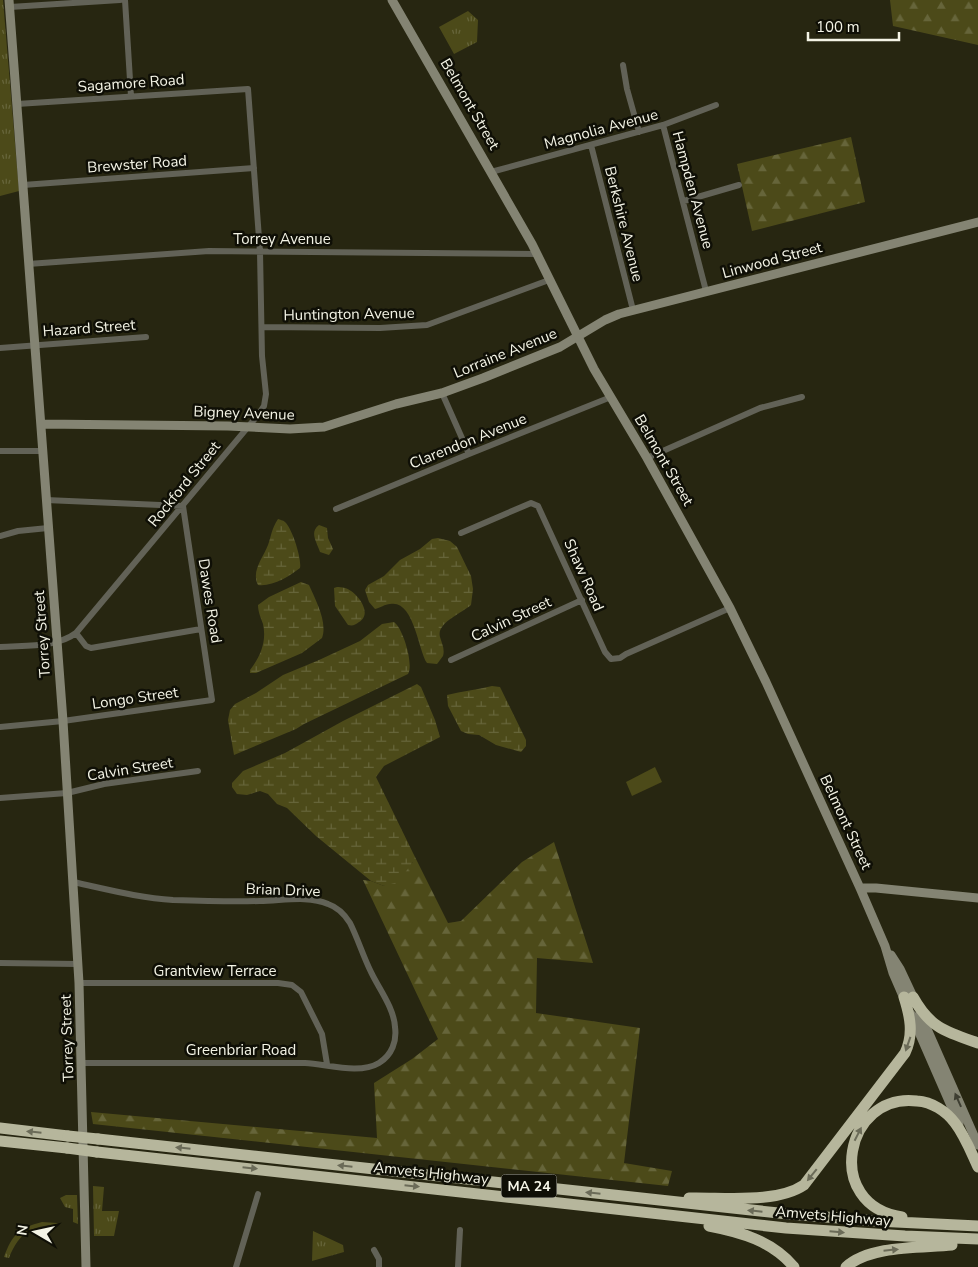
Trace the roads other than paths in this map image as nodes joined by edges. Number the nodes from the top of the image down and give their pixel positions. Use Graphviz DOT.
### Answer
graph roads {
  1 [pos="120,0"];
  2 [pos="125,0"];
  3 [pos="392,0"];
  4 [pos="10,3"];
  5 [pos="624,65"];
  6 [pos="248,88"];
  7 [pos="131,96"];
  8 [pos="17,104"];
  9 [pos="716,106"];
  10 [pos="663,125"];
  11 [pos="638,132"];
  12 [pos="591,145"];
  13 [pos="254,168"];
  14 [pos="491,172"];
  15 [pos="23,185"];
  16 [pos="739,185"];
  17 [pos="684,202"];
  18 [pos="978,222"];
  19 [pos="260,252"];
  20 [pos="537,254"];
  21 [pos="28,264"];
  22 [pos="549,280"];
  23 [pos="706,291"];
  24 [pos="633,310"];
  25 [pos="262,327"];
  26 [pos="577,336"];
  27 [pos="146,337"];
  28 [pos="34,345"];
  29 [pos="0,348"];
  30 [pos="442,392"];
  31 [pos="611,397"];
  32 [pos="802,397"];
  33 [pos="41,424"];
  34 [pos="246,427"];
  35 [pos="0,451"];
  36 [pos="42,451"];
  37 [pos="468,454"];
  38 [pos="647,458"];
  39 [pos="46,500"];
  40 [pos="183,506"];
  41 [pos="336,509"];
  42 [pos="48,528"];
  43 [pos="461,533"];
  44 [pos="0,536"];
  45 [pos="582,600"];
  46 [pos="730,608"];
  47 [pos="201,629"];
  48 [pos="76,633"];
  49 [pos="56,642"];
  50 [pos="0,647"];
  51 [pos="451,660"];
  52 [pos="212,700"];
  53 [pos="63,721"];
  54 [pos="0,727"];
  55 [pos="198,771"];
  56 [pos="67,793"];
  57 [pos="0,798"];
  58 [pos="73,882"];
  59 [pos="860,888"];
  60 [pos="978,898"];
  61 [pos="0,963"];
  62 [pos="78,964"];
  63 [pos="79,983"];
  64 [pos="908,997"];
  65 [pos="978,1043"];
  66 [pos="392,1048"];
  67 [pos="82,1063"];
  68 [pos="327,1064"];
  69 [pos="0,1128"];
  70 [pos="0,1141"];
  71 [pos="973,1144"];
  72 [pos="978,1167"];
  73 [pos="258,1194"];
  74 [pos="650,1199"];
  75 [pos="649,1212"];
  76 [pos="961,1226"];
  77 [pos="978,1226"];
  78 [pos="460,1230"];
  79 [pos="978,1241"];
  80 [pos="374,1250"];
  81 [pos="86,1267"];
  82 [pos="236,1267"];
  83 [pos="379,1267"];
  84 [pos="458,1267"];
  85 [pos="794,1267"];
  86 [pos="846,1267"];
  1 -- 4 [label="street"];
  2 -- 7 [label="street"];
  3 -- 14 [label="main road, Belmont Street"];
  4 -- 8 [label="main road, Torrey Street"];
  5 -- 11 [label="street"];
  6 -- 7 [label="street, Sagamore Road"];
  6 -- 13 [label="street, Rockford Street"];
  7 -- 8 [label="street, Sagamore Road"];
  8 -- 15 [label="main road, Torrey Street"];
  9 -- 10 [label="street, Magnolia Avenue"];
  10 -- 11 [label="street, Magnolia Avenue"];
  10 -- 17 [label="street, Hampden Avenue"];
  11 -- 12 [label="street, Magnolia Avenue"];
  12 -- 14 [label="street, Magnolia Avenue"];
  12 -- 24 [label="street, Berkshire Avenue"];
  13 -- 15 [label="street, Brewster Road"];
  13 -- 19 [label="street, Rockford Street"];
  14 -- 20 [label="main road, Belmont Street"];
  15 -- 21 [label="main road, Torrey Street"];
  16 -- 17 [label="street"];
  17 -- 23 [label="street, Hampden Avenue"];
  18 -- 23 [label="main road, Linwood Street"];
  19 -- 20 [label="street, Torrey Avenue"];
  19 -- 21 [label="street, Torrey Avenue"];
  19 -- 25 [label="street, Rockford Street"];
  20 -- 22 [label="main road, Belmont Street"];
  21 -- 28 [label="main road, Torrey Street"];
  22 -- 25 [label="street, Huntington Avenue"];
  22 -- 26 [label="main road, Belmont Street"];
  23 -- 24 [label="main road, Linwood Street"];
  24 -- 26 [label="main road, Linwood Street"];
  25 -- 34 [label="street, Rockford Street"];
  26 -- 30 [label="main road, Lorraine Avenue"];
  26 -- 31 [label="main road, Belmont Street"];
  27 -- 28 [label="street, Hazard Street"];
  28 -- 29 [label="street, Hazard Street"];
  28 -- 33 [label="main road, Torrey Street"];
  30 -- 34 [label="main road, Bigney Avenue"];
  30 -- 37 [label="street"];
  31 -- 37 [label="street, Clarendon Avenue"];
  31 -- 38 [label="main road, Belmont Street"];
  32 -- 38 [label="street"];
  33 -- 34 [label="main road, Bigney Avenue"];
  33 -- 36 [label="main road, Torrey Street"];
  34 -- 40 [label="street, Rockford Street"];
  35 -- 36 [label="street"];
  36 -- 39 [label="main road, Torrey Street"];
  37 -- 41 [label="street, Clarendon Avenue"];
  38 -- 46 [label="main road, Belmont Street"];
  39 -- 40 [label="street"];
  39 -- 42 [label="main road, Torrey Street"];
  40 -- 47 [label="street, Dawes Road"];
  40 -- 48 [label="street, Rockford Street"];
  42 -- 44 [label="street"];
  42 -- 49 [label="main road, Torrey Street"];
  43 -- 45 [label="street, Shaw Road"];
  45 -- 46 [label="street, Shaw Road"];
  45 -- 51 [label="street, Calvin Street"];
  46 -- 59 [label="main road, Belmont Street"];
  47 -- 48 [label="street"];
  47 -- 52 [label="street, Dawes Road"];
  48 -- 49 [label="street, Rockford Street"];
  49 -- 50 [label="street, Rockford Street"];
  49 -- 53 [label="main road, Torrey Street"];
  52 -- 53 [label="street, Longo Street"];
  53 -- 54 [label="street, Longo Street"];
  53 -- 56 [label="main road, Torrey Street"];
  55 -- 56 [label="street, Calvin Street"];
  56 -- 57 [label="street, Calvin Street"];
  56 -- 58 [label="main road, Torrey Street"];
  58 -- 62 [label="main road, Torrey Street"];
  58 -- 66 [label="street, Brian Drive"];
  59 -- 60 [label="main road"];
  59 -- 64 [label="main road, Belmont Street"];
  61 -- 62 [label="street"];
  62 -- 63 [label="main road, Torrey Street"];
  63 -- 67 [label="main road, Torrey Street"];
  63 -- 68 [label="street, Grantview Terrace"];
  64 -- 65 [label="highway"];
  64 -- 71 [label="main road, Belmont Street"];
  64 -- 74 [label="highway, one-way"];
  66 -- 68 [label="street, Greenbriar Road"];
  67 -- 68 [label="street, Greenbriar Road"];
  67 -- 81 [label="main road, Torrey Street"];
  74 -- 69 [label="highway, Amvets Highway / MA 24, one-way, bridge"];
  70 -- 75 [label="highway, Amvets Highway / MA 24, one-way, bridge"];
  71 -- 72 [label="highway, Belmont Street"];
  76 -- 71 [label="highway, one-way"];
  73 -- 82 [label="street"];
  76 -- 74 [label="highway, Amvets Highway / MA 24, one-way"];
  75 -- 79 [label="highway, Amvets Highway / MA 24, one-way"];
  75 -- 85 [label="highway"];
  76 -- 77 [label="highway, Amvets Highway / MA 24"];
  78 -- 84 [label="street"];
  86 -- 79 [label="highway, one-way"];
  80 -- 83 [label="street"];
}
